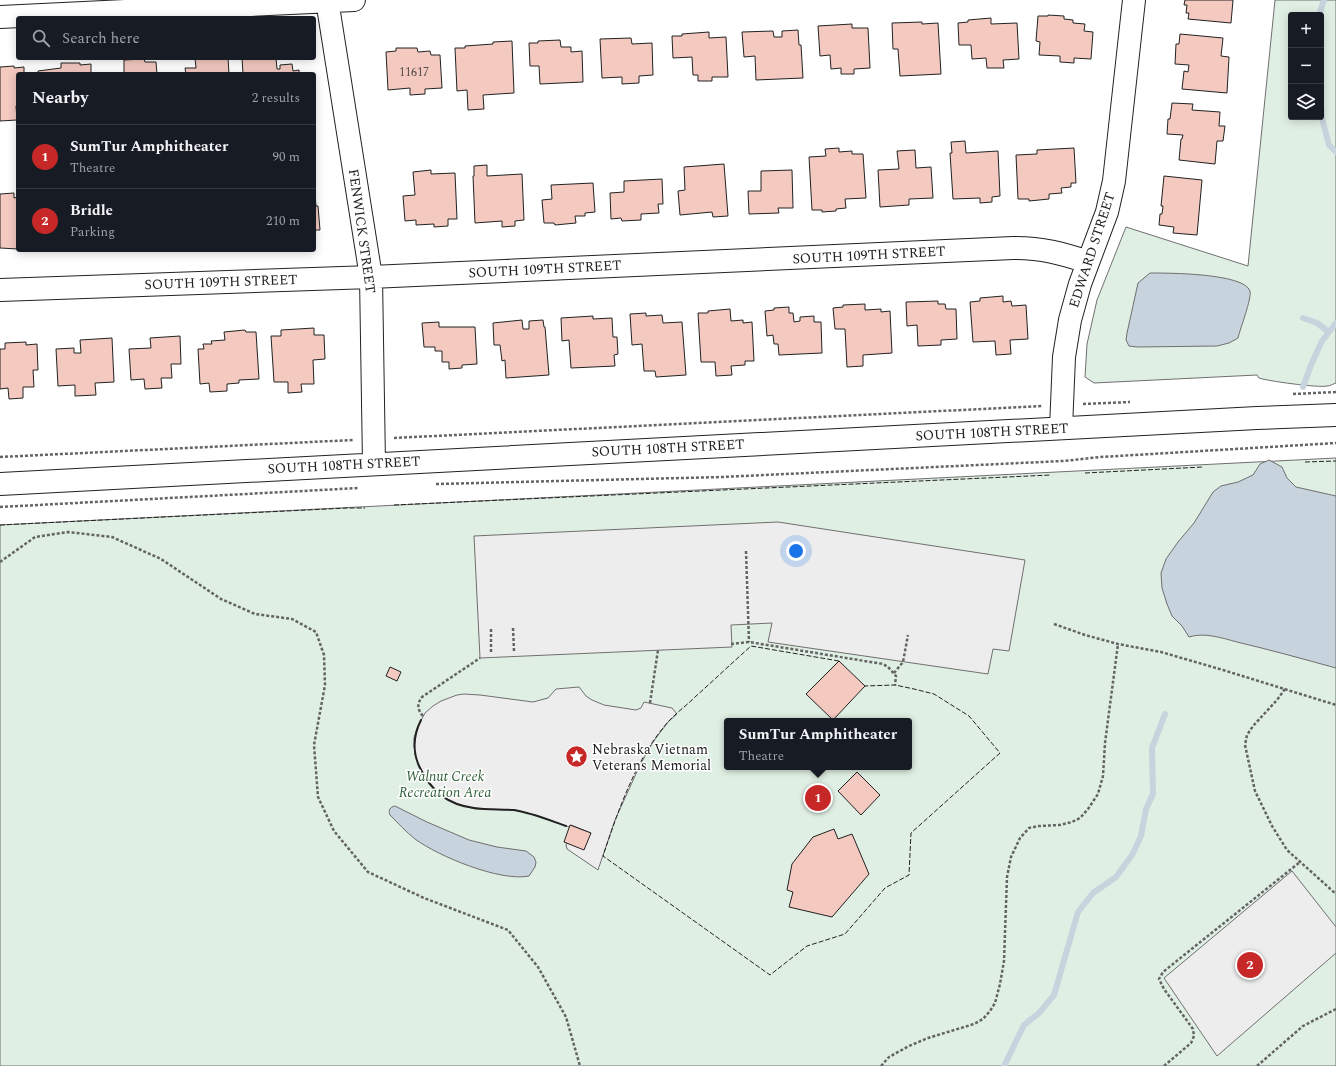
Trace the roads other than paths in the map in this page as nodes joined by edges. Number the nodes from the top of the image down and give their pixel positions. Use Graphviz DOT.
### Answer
graph roads {
  1 [pos="354,0"];
  2 [pos="1134,0"];
  3 [pos="327,1"];
  4 [pos="16,16"];
  5 [pos="20,16"];
  6 [pos="0,17"];
  7 [pos="1088,262"];
  8 [pos="371,277"];
  9 [pos="0,290"];
  10 [pos="1336,415"];
  11 [pos="1061,428"];
  12 [pos="374,464"];
  13 [pos="0,484"];
  1 -- 3 [label="street"];
  2 -- 7 [label="street, EDWARD STREET"];
  3 -- 5 [label="street"];
  3 -- 8 [label="street, FENWICK STREET"];
  4 -- 6 [label="street"];
  7 -- 8 [label="street, SOUTH 109TH STREET"];
  7 -- 11 [label="street, EDWARD STREET"];
  8 -- 9 [label="street, SOUTH 109TH STREET"];
  8 -- 12 [label="street, FENWICK STREET"];
  10 -- 11 [label="street, SOUTH 108TH STREET"];
  11 -- 12 [label="street, SOUTH 108TH STREET"];
  12 -- 13 [label="street, SOUTH 108TH STREET"];
}
